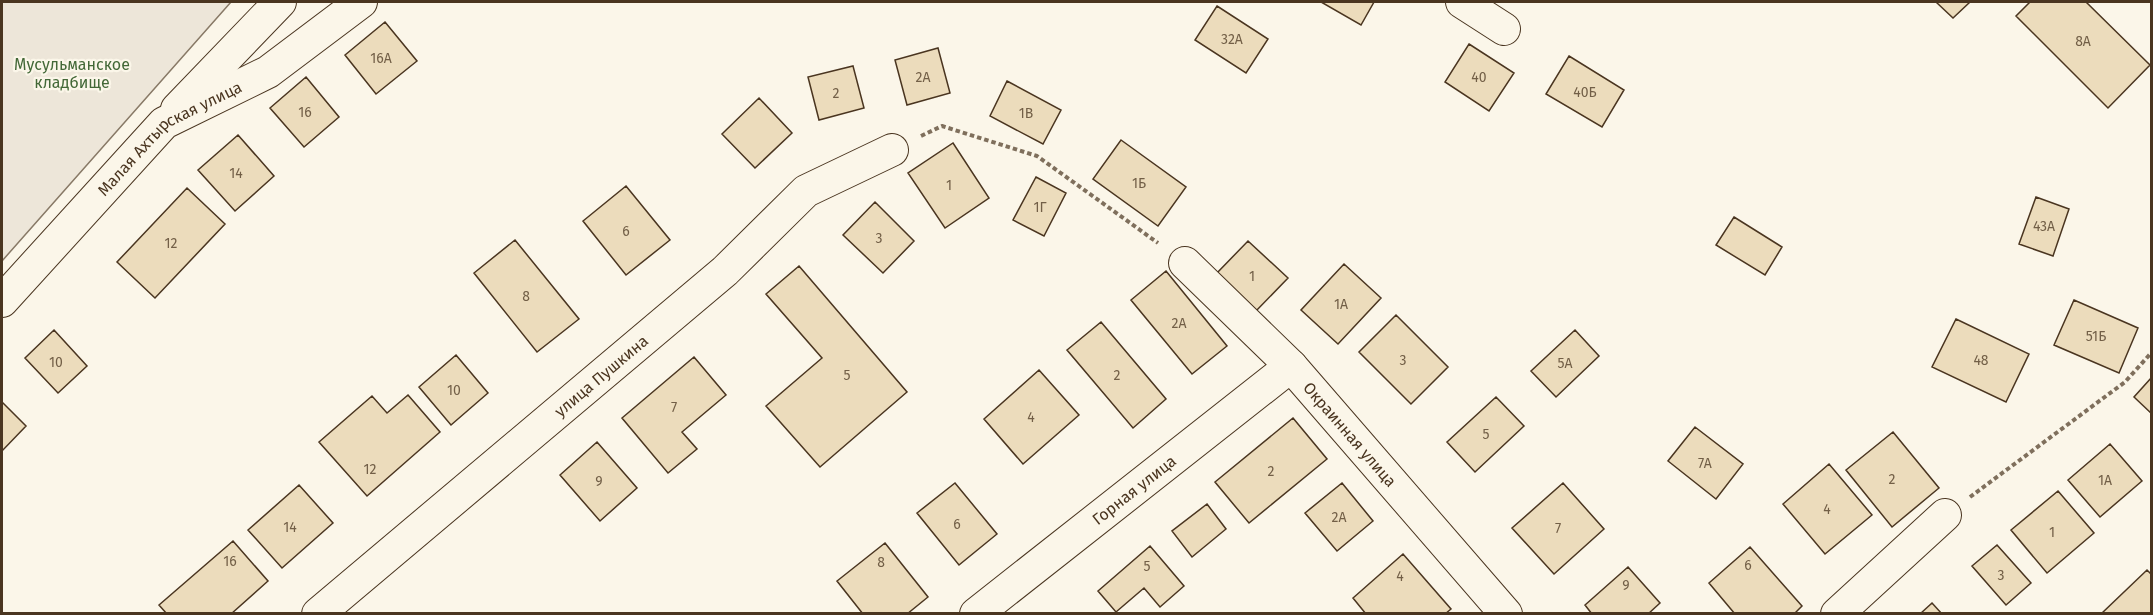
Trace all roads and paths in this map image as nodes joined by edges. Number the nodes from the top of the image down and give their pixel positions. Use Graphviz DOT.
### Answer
graph roads {
  1 [pos="280,2"];
  2 [pos="361,2"];
  3 [pos="1462,2"];
  4 [pos="1504,29"];
  5 [pos="164,123"];
  6 [pos="892,150"];
  7 [pos="1185,263"];
  8 [pos="2,302"];
  9 [pos="2151,352"];
  10 [pos="1291,366"];
  11 [pos="1945,515"];
  12 [pos="318,614"];
  13 [pos="975,614"];
  14 [pos="1506,614"];
  15 [pos="1837,614"];
  1 -- 5 [label="street"];
  2 -- 5 [label="street, Малая Ахтырская улица"];
  3 -- 4 [label="street"];
  5 -- 8 [label="street, Малая Ахтырская улица"];
  6 -- 7 [label="path"];
  6 -- 12 [label="street, улица Пушкина"];
  7 -- 10 [label="street, Окраинная улица"];
  9 -- 11 [label="path"];
  10 -- 13 [label="street, Горная улица"];
  10 -- 14 [label="street, Окраинная улица"];
  11 -- 15 [label="street"];
}
